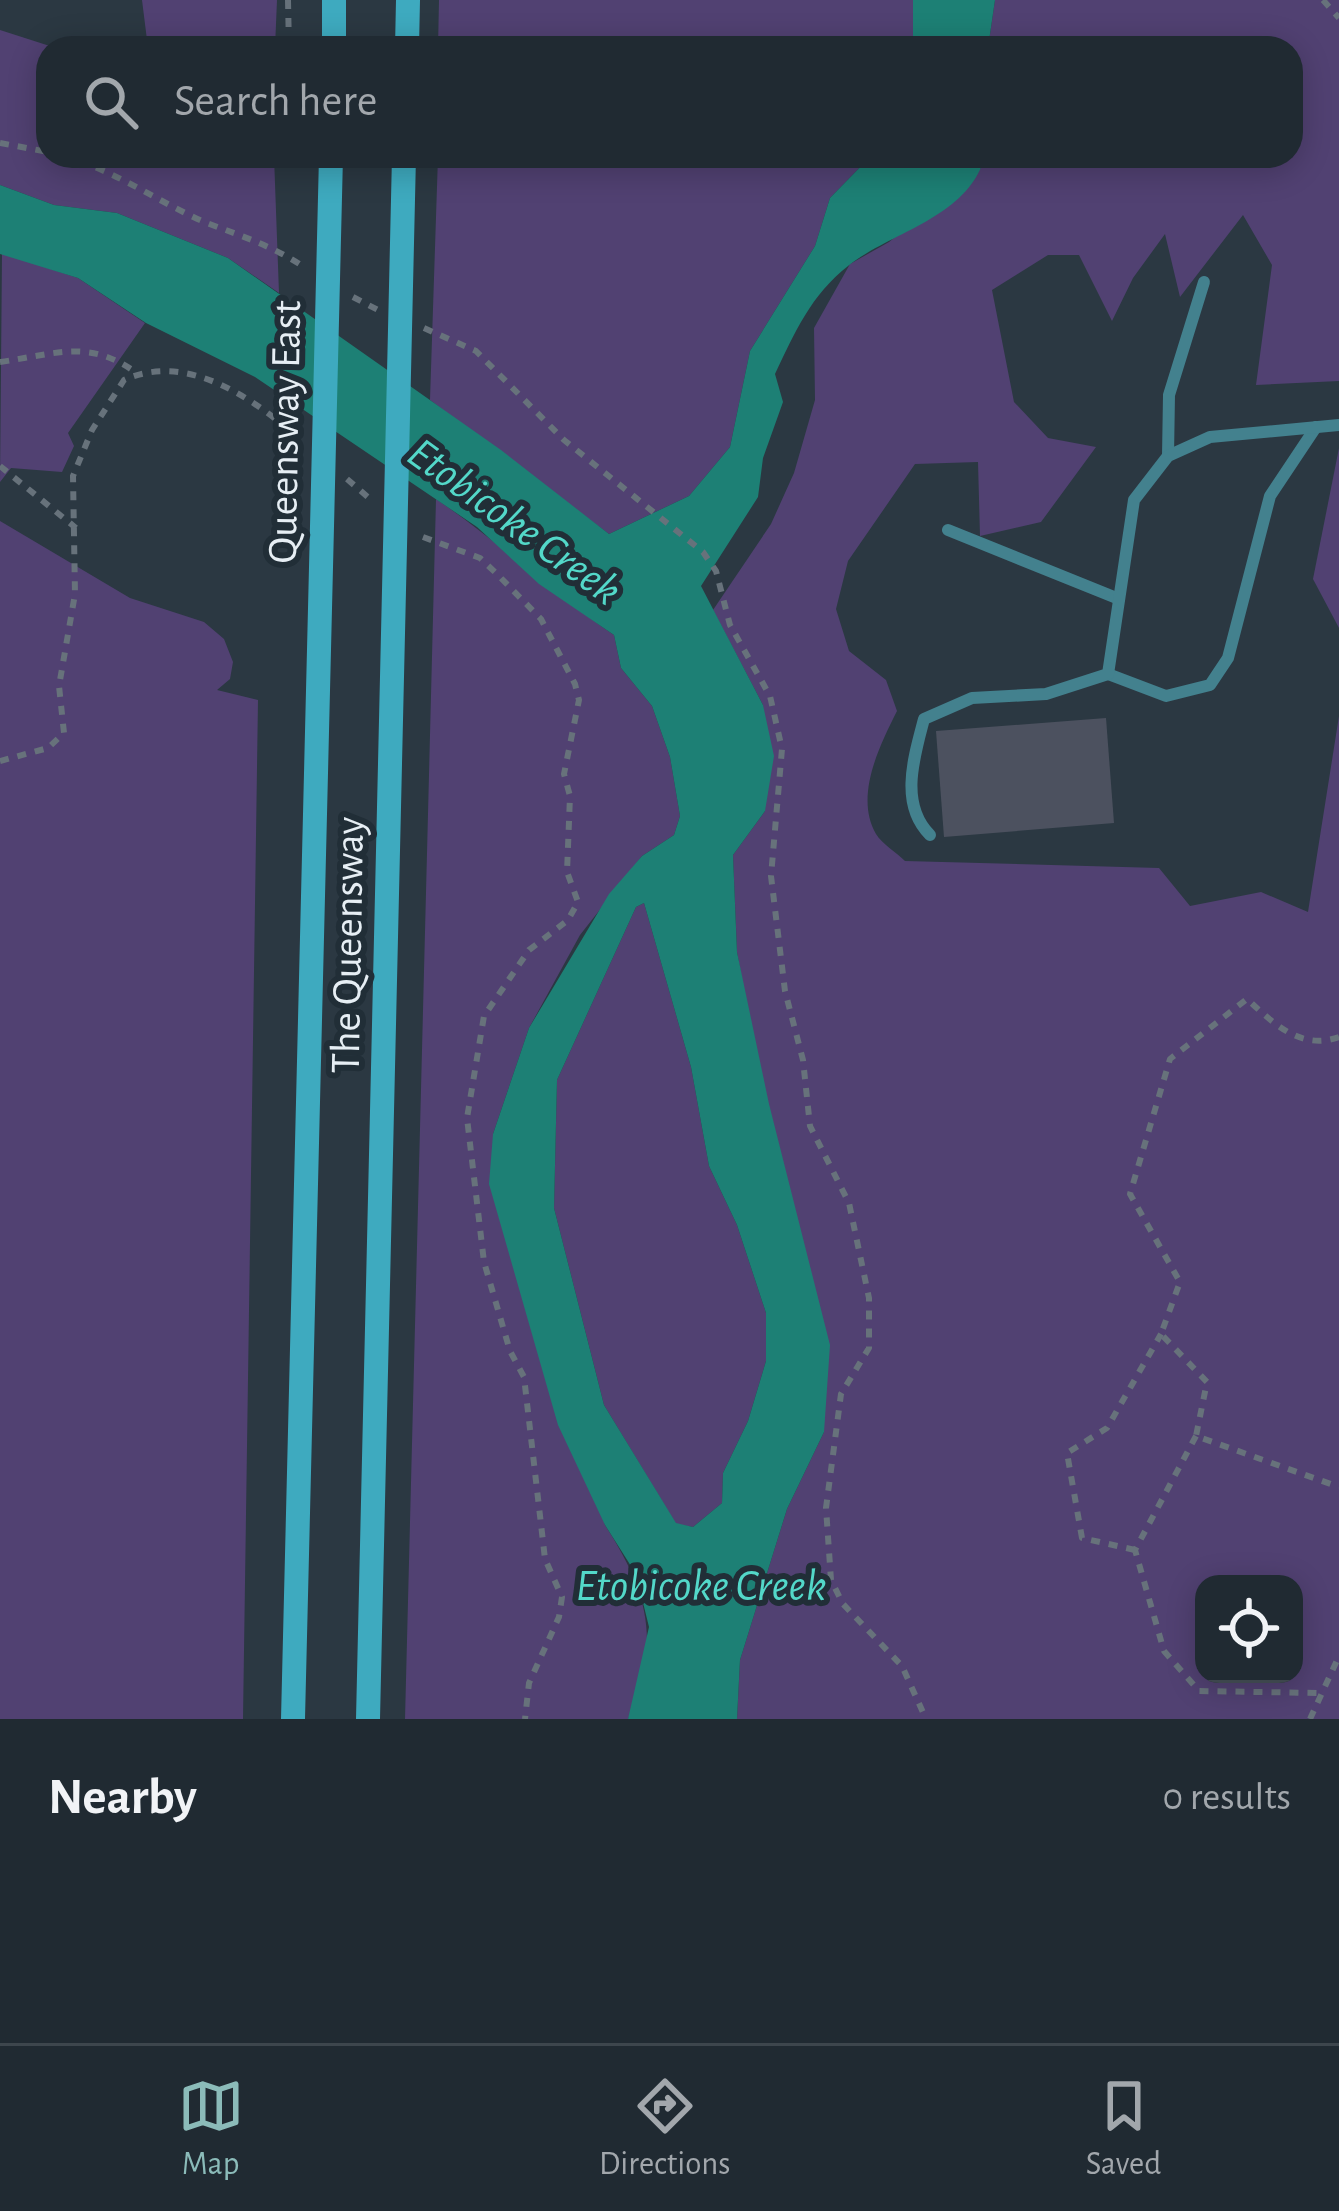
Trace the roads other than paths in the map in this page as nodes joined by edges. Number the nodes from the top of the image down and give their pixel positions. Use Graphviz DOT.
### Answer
graph roads {
  1 [pos="334,0"];
  2 [pos="408,0"];
  3 [pos="334,36"];
  4 [pos="407,36"];
  5 [pos="331,168"];
  6 [pos="404,168"];
  7 [pos="1204,282"];
  8 [pos="1339,425"];
  9 [pos="1316,427"];
  10 [pos="1168,456"];
  11 [pos="947,530"];
  12 [pos="1119,599"];
  13 [pos="1108,674"];
  14 [pos="318,711"];
  15 [pos="930,835"];
  16 [pos="293,1719"];
  17 [pos="368,1719"];
  1 -- 3 [label="main road"];
  2 -- 4 [label="main road"];
  5 -- 14 [label="main road, Queensway East"];
  6 -- 17 [label="main road, The Queensway"];
  7 -- 10 [label="lane"];
  8 -- 9 [label="lane"];
  9 -- 10 [label="lane"];
  9 -- 13 [label="lane"];
  10 -- 12 [label="lane"];
  11 -- 12 [label="lane"];
  12 -- 13 [label="lane"];
  13 -- 15 [label="lane"];
  14 -- 16 [label="main road, The Queensway"];
}
